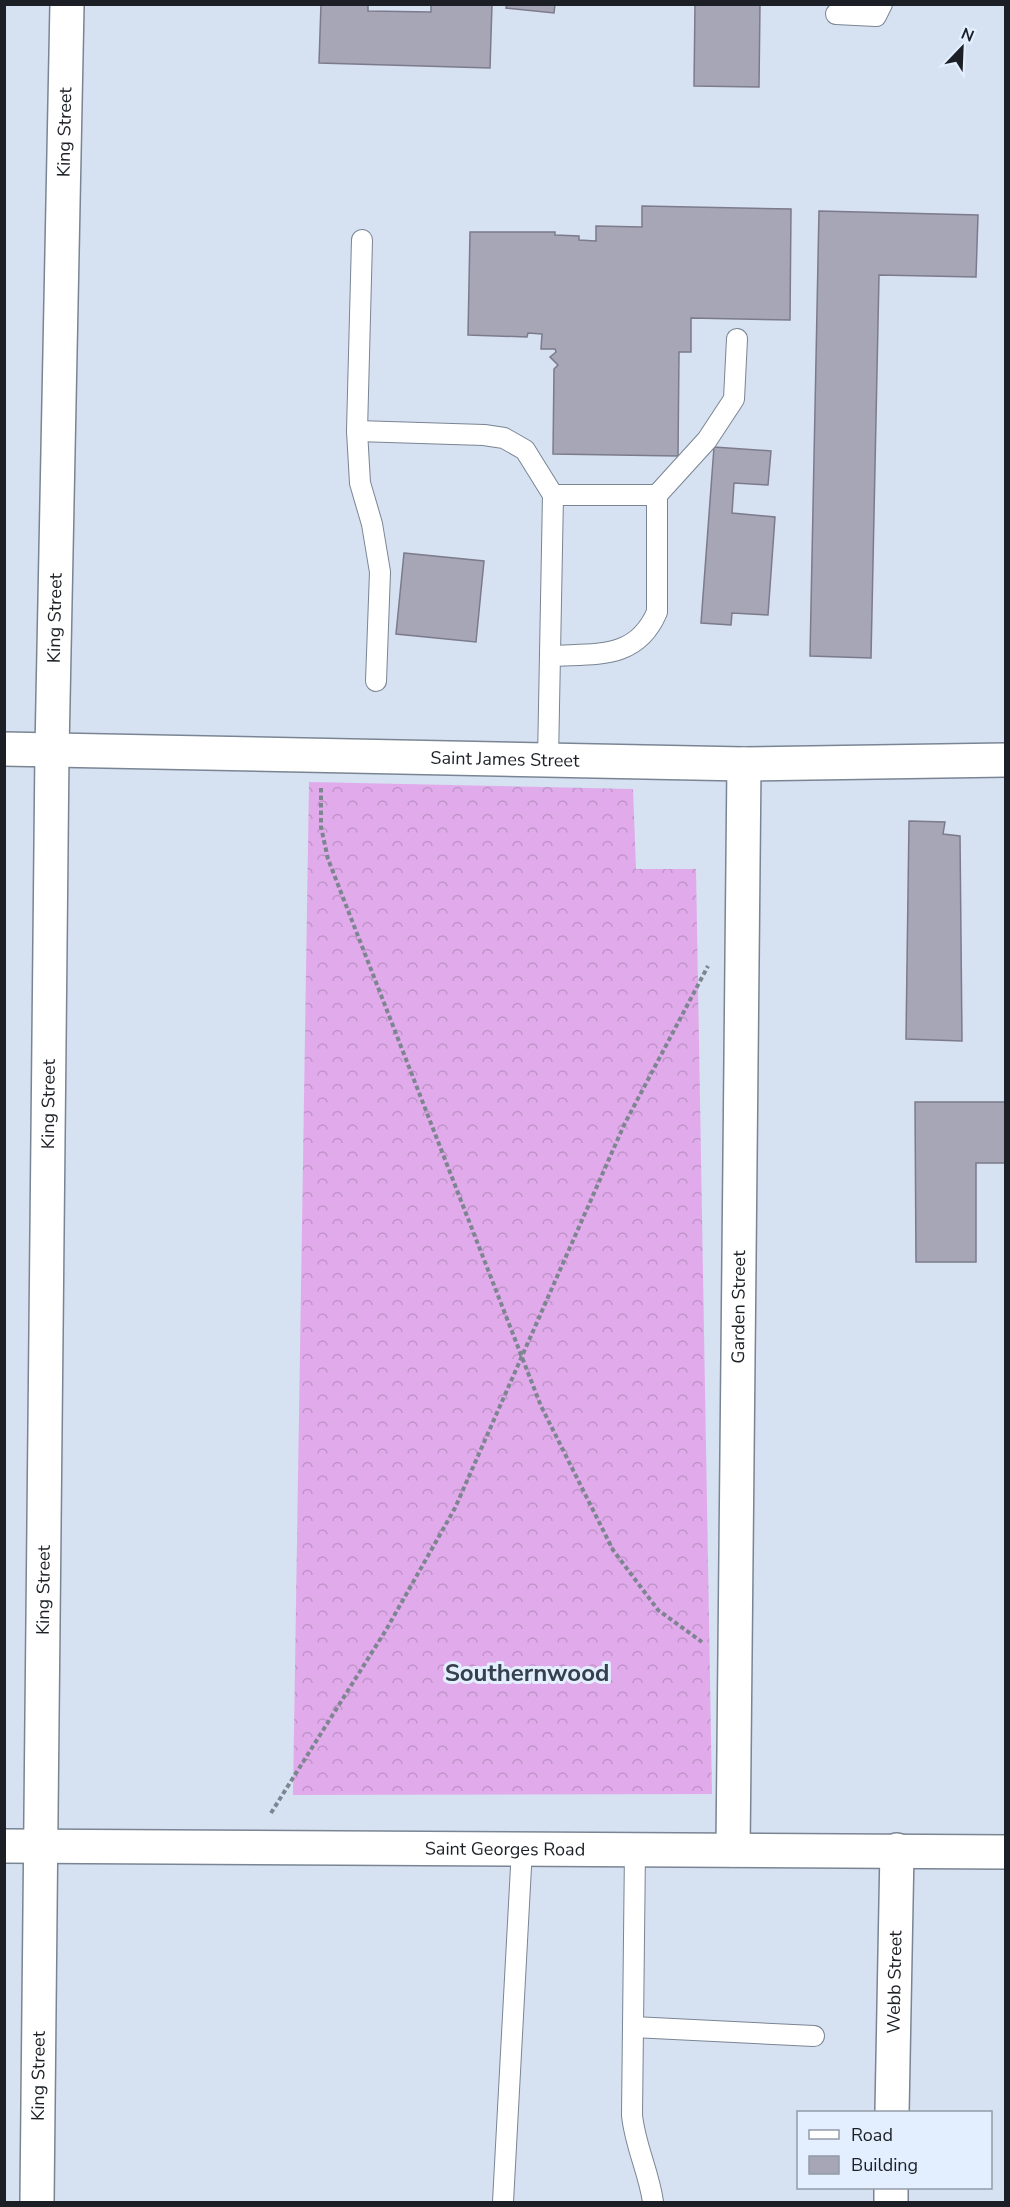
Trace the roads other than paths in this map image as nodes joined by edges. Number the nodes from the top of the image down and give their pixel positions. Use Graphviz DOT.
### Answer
graph roads {
  1 [pos="67,4"];
  2 [pos="882,4"];
  3 [pos="836,14"];
  4 [pos="362,240"];
  5 [pos="737,339"];
  6 [pos="357,431"];
  7 [pos="553,495"];
  8 [pos="657,495"];
  9 [pos="550,656"];
  10 [pos="376,681"];
  11 [pos="4,749"];
  12 [pos="52,750"];
  13 [pos="1005,759"];
  14 [pos="548,760"];
  15 [pos="744,764"];
  16 [pos="4,1846"];
  17 [pos="42,1846"];
  18 [pos="522,1848"];
  19 [pos="635,1849"];
  20 [pos="733,1850"];
  21 [pos="897,1850"];
  22 [pos="1005,1852"];
  23 [pos="633,2027"];
  24 [pos="814,2036"];
  25 [pos="892,2111"];
  26 [pos="37,2202"];
  27 [pos="503,2202"];
  28 [pos="654,2202"];
  1 -- 12 [label="street, King Street"];
  2 -- 3 [label="lane"];
  4 -- 6 [label="lane"];
  5 -- 8 [label="lane"];
  6 -- 7 [label="lane"];
  6 -- 10 [label="lane"];
  7 -- 8 [label="lane"];
  7 -- 9 [label="lane"];
  8 -- 9 [label="lane"];
  9 -- 14 [label="lane"];
  11 -- 12 [label="street, Saint James Street"];
  12 -- 14 [label="street, Saint James Street"];
  12 -- 17 [label="street, King Street"];
  13 -- 15 [label="street, Saint James Street"];
  14 -- 15 [label="street, Saint James Street"];
  15 -- 20 [label="street, Garden Street"];
  16 -- 17 [label="street, Saint Georges Road"];
  17 -- 18 [label="street, Saint Georges Road"];
  17 -- 26 [label="street, King Street"];
  18 -- 19 [label="street, Saint Georges Road"];
  18 -- 27 [label="lane"];
  19 -- 20 [label="street, Saint Georges Road"];
  19 -- 23 [label="lane"];
  20 -- 21 [label="street, Saint Georges Road"];
  21 -- 22 [label="street, Saint Georges Road"];
  21 -- 25 [label="street, Webb Street"];
  23 -- 24 [label="lane"];
  23 -- 28 [label="lane"];
}
